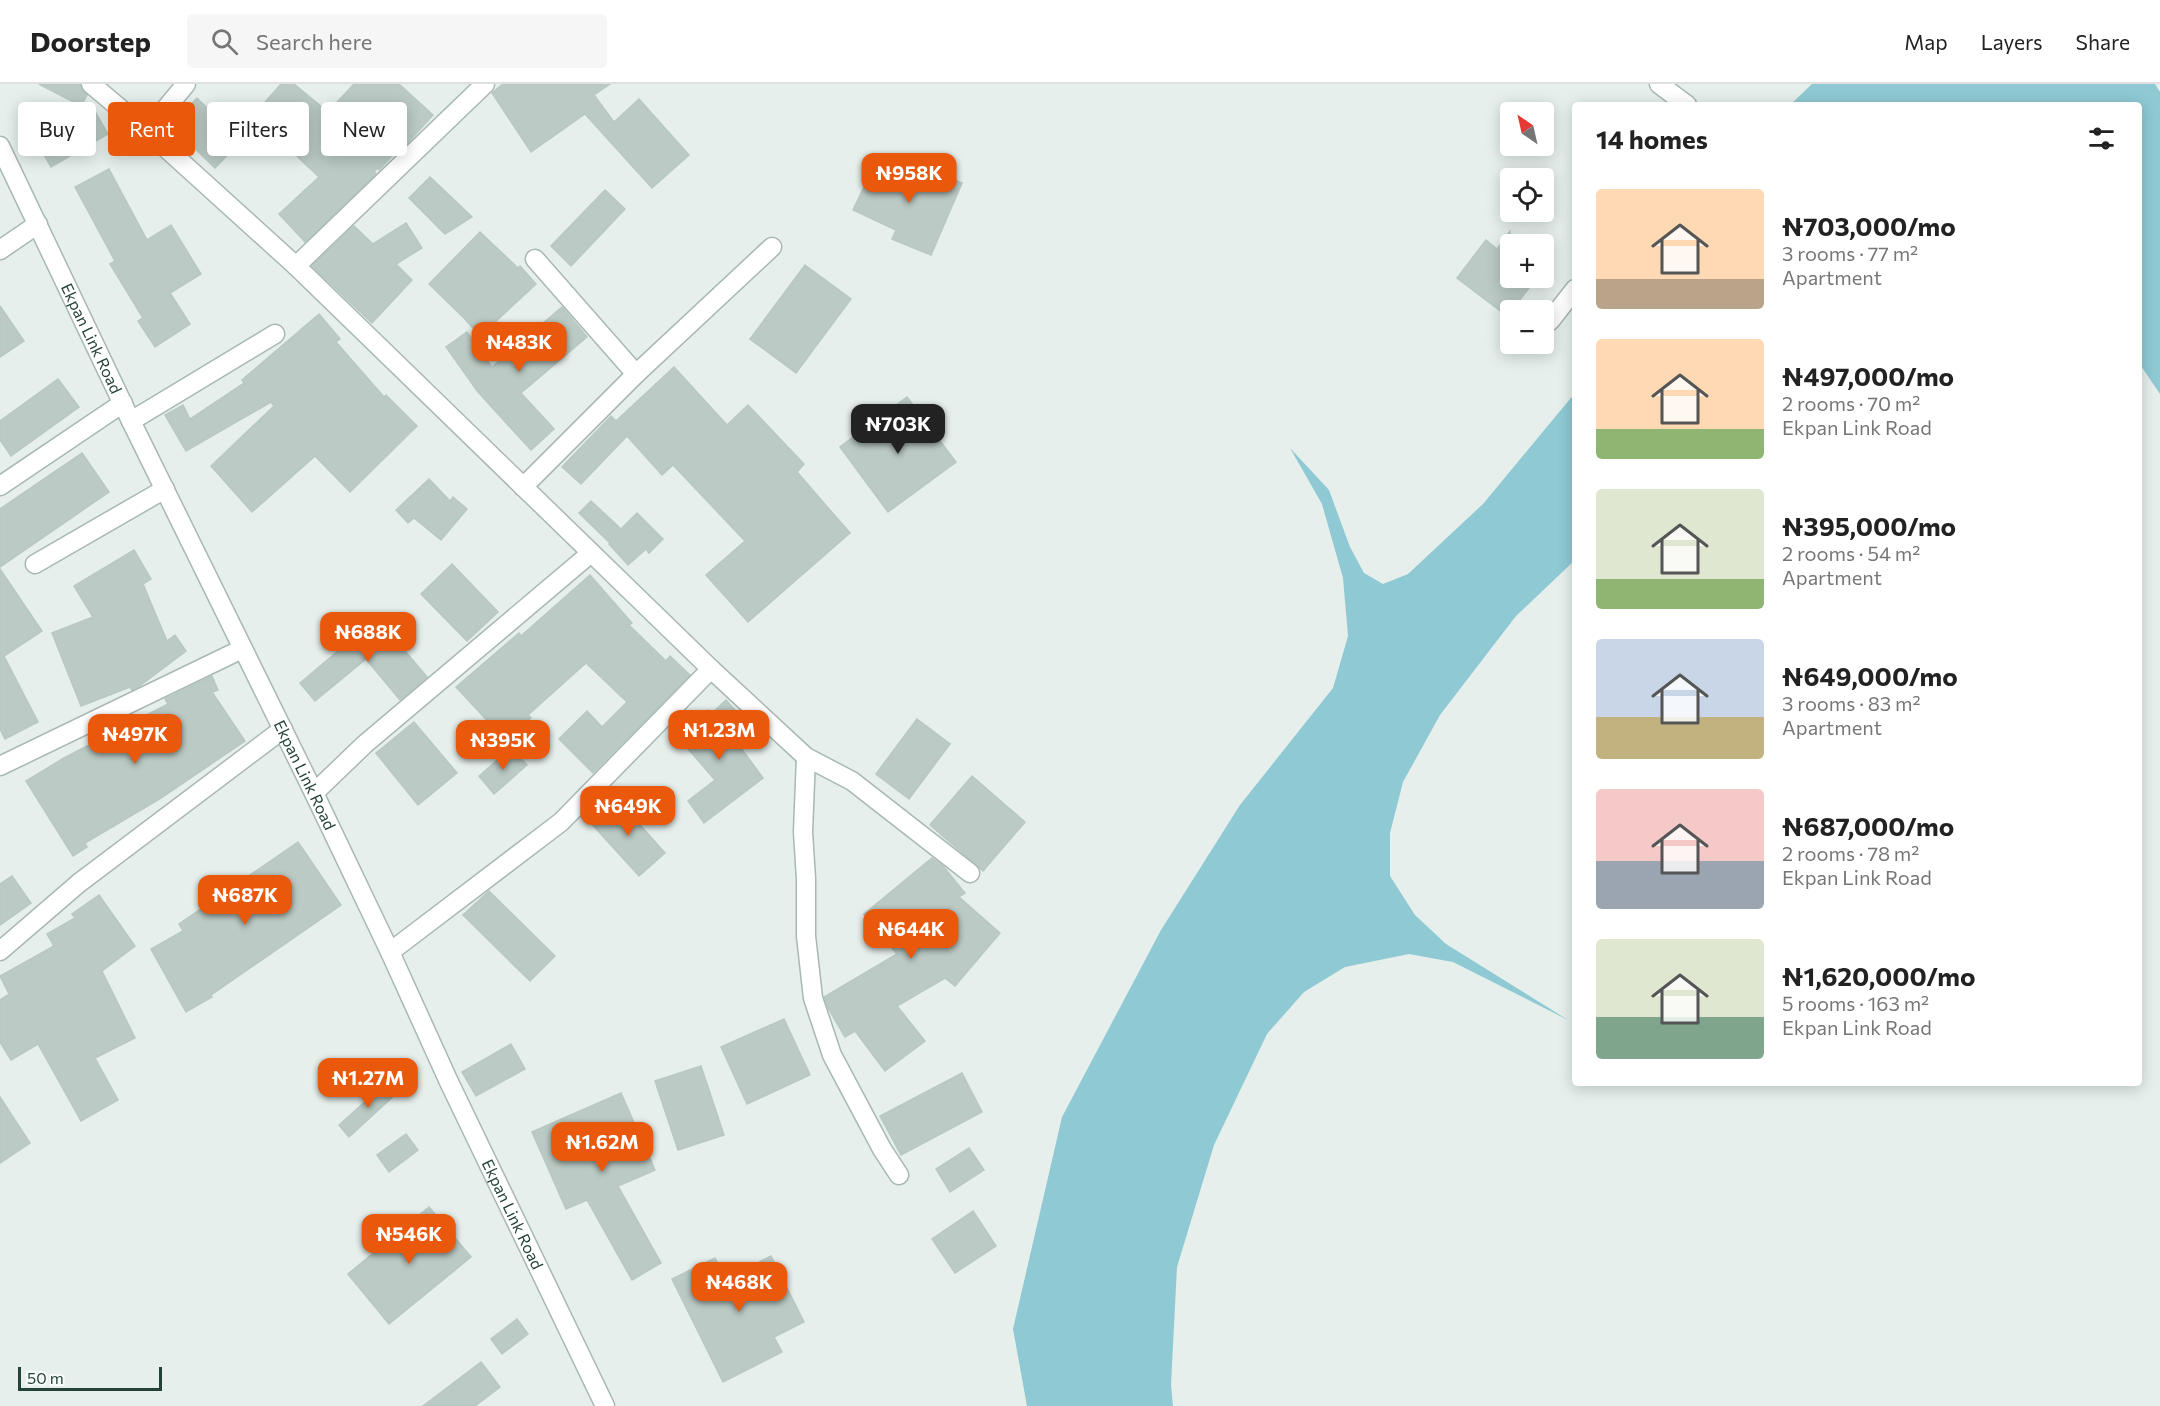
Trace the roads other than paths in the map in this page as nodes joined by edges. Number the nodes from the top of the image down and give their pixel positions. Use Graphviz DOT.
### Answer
graph roads {
  1 [pos="90,84"];
  2 [pos="186,84"];
  3 [pos="485,84"];
  4 [pos="1659,84"];
  5 [pos="112,102"];
  6 [pos="171,102"];
  7 [pos="1683,102"];
  8 [pos="0,147"];
  9 [pos="175,156"];
  10 [pos="38,224"];
  11 [pos="772,247"];
  12 [pos="0,250"];
  13 [pos="535,259"];
  14 [pos="296,266"];
  15 [pos="1572,293"];
  16 [pos="1554,316"];
  17 [pos="275,334"];
  18 [pos="636,374"];
  19 [pos="123,403"];
  20 [pos="131,421"];
  21 [pos="0,486"];
  22 [pos="523,487"];
  23 [pos="165,489"];
  24 [pos="591,553"];
  25 [pos="35,564"];
  26 [pos="242,649"];
  27 [pos="711,669"];
  28 [pos="283,729"];
  29 [pos="807,757"];
  30 [pos="0,766"];
  31 [pos="314,793"];
  32 [pos="970,873"];
  33 [pos="0,951"];
  34 [pos="390,952"];
  35 [pos="899,1175"];
  36 [pos="604,1406"];
  1 -- 5 [label="street"];
  2 -- 6 [label="street"];
  3 -- 14 [label="street"];
  4 -- 7 [label="street"];
  8 -- 10 [label="street, Ekpan Link Road"];
  9 -- 14 [label="street"];
  10 -- 12 [label="street"];
  10 -- 19 [label="street, Ekpan Link Road"];
  11 -- 18 [label="street"];
  13 -- 18 [label="street"];
  14 -- 22 [label="street"];
  15 -- 16 [label="street"];
  17 -- 20 [label="street"];
  18 -- 22 [label="street"];
  19 -- 20 [label="street, Ekpan Link Road"];
  19 -- 21 [label="street"];
  20 -- 23 [label="street, Ekpan Link Road"];
  22 -- 24 [label="street"];
  23 -- 25 [label="street"];
  23 -- 26 [label="street, Ekpan Link Road"];
  24 -- 27 [label="street"];
  24 -- 31 [label="street"];
  26 -- 28 [label="street, Ekpan Link Road"];
  26 -- 30 [label="street"];
  27 -- 29 [label="street"];
  27 -- 34 [label="street"];
  28 -- 31 [label="street, Ekpan Link Road"];
  28 -- 33 [label="street"];
  29 -- 32 [label="street"];
  29 -- 35 [label="street"];
  31 -- 34 [label="street, Ekpan Link Road"];
  34 -- 36 [label="street, Ekpan Link Road"];
}
